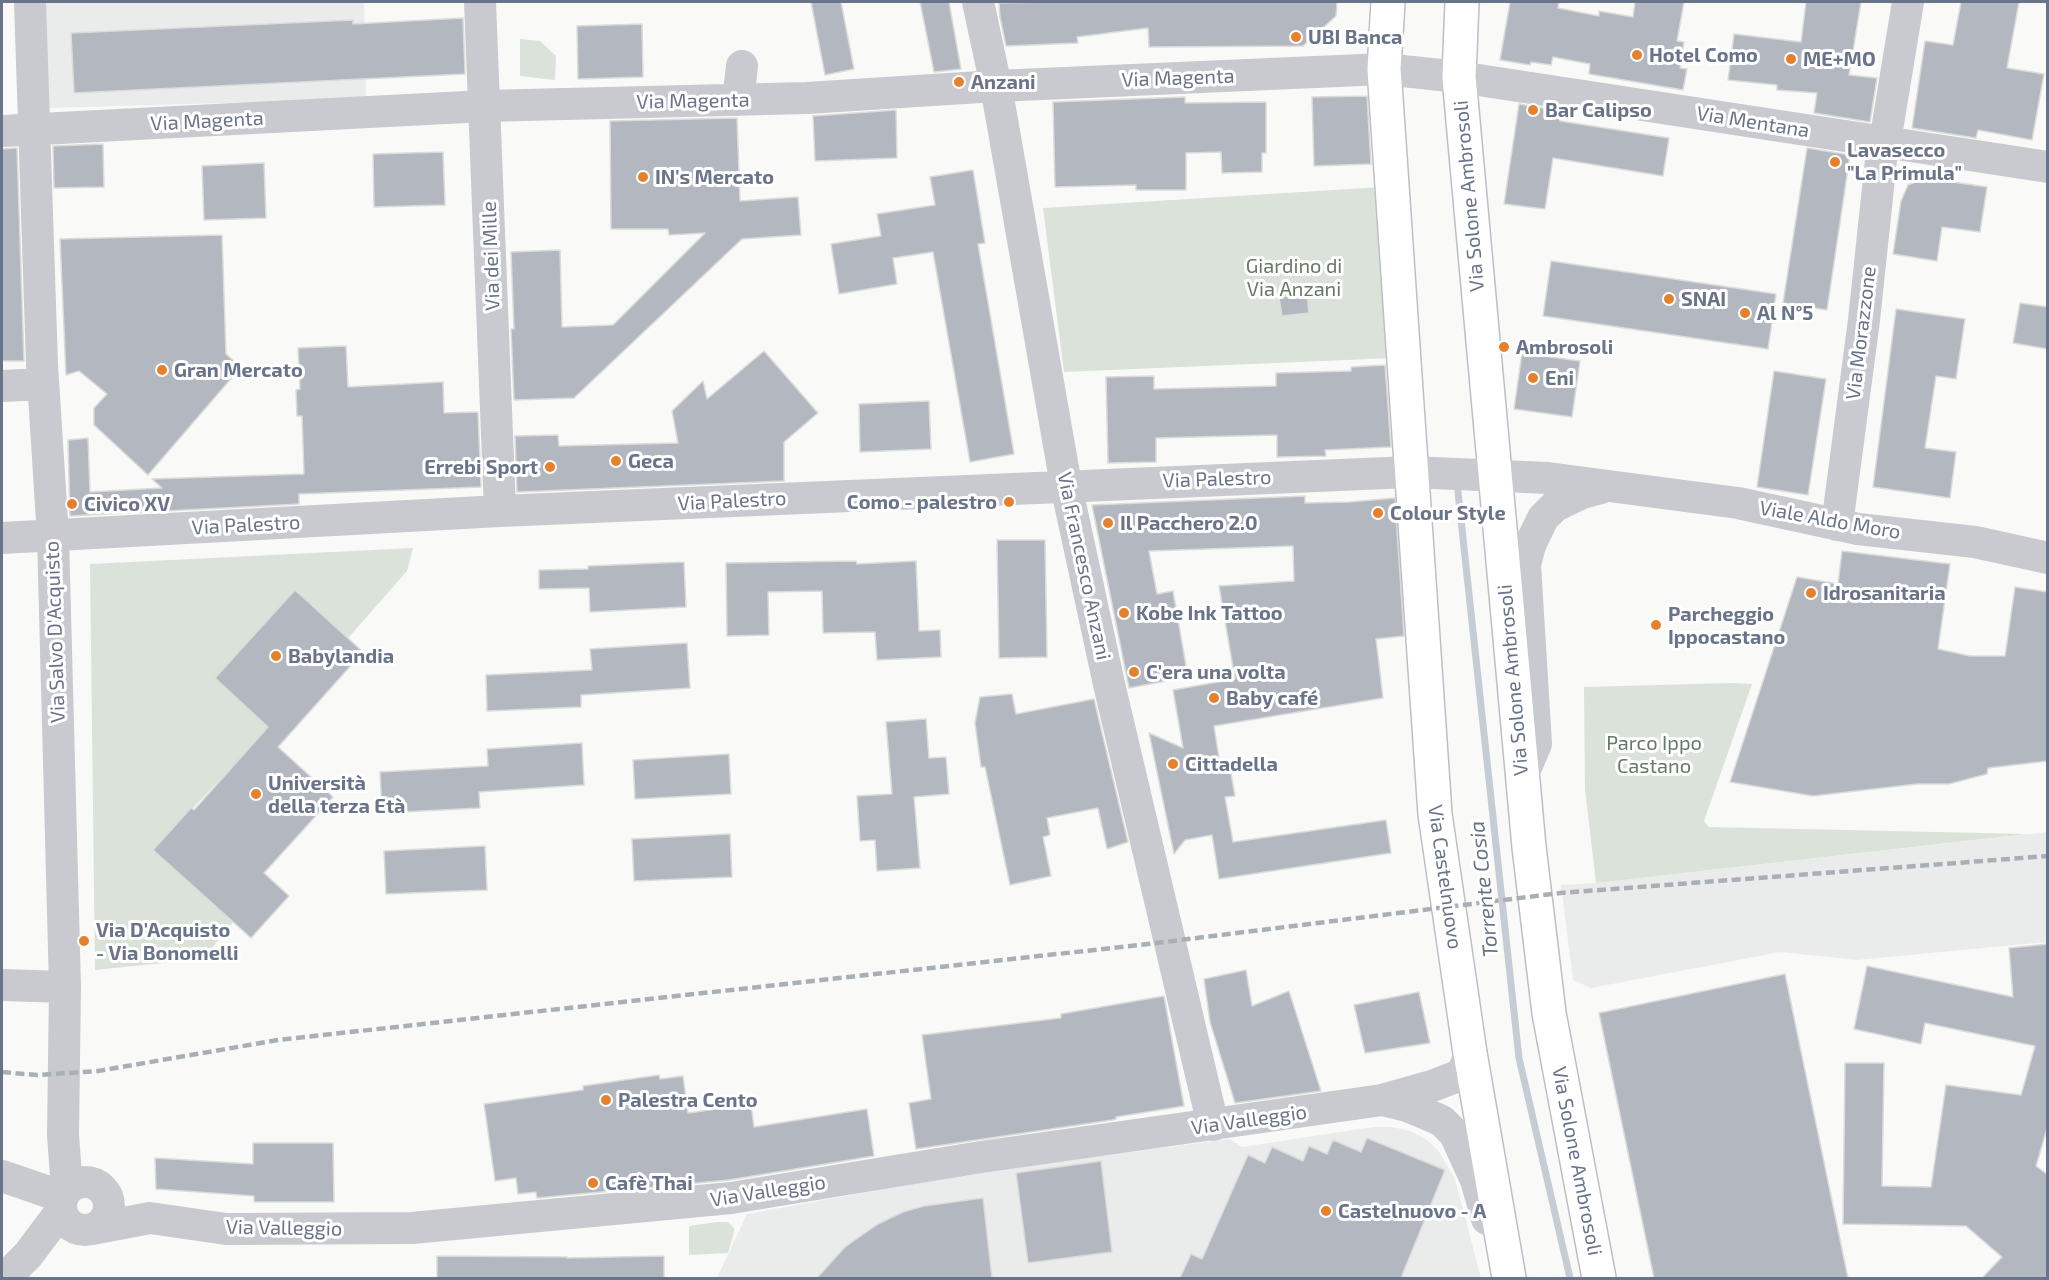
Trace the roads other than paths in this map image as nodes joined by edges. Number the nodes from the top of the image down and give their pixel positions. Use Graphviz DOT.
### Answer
graph roads {
  1 [pos="30,2"];
  2 [pos="480,2"];
  3 [pos="978,2"];
  4 [pos="1388,2"];
  5 [pos="1462,2"];
  6 [pos="1908,2"];
  7 [pos="742,66"];
  8 [pos="1384,69"];
  9 [pos="1459,77"];
  10 [pos="996,86"];
  11 [pos="738,100"];
  12 [pos="485,106"];
  13 [pos="36,130"];
  14 [pos="2,131"];
  15 [pos="1884,141"];
  16 [pos="2048,167"];
  17 [pos="44,384"];
  18 [pos="2,386"];
  19 [pos="1421,472"];
  20 [pos="1484,475"];
  21 [pos="1066,485"];
  22 [pos="1612,486"];
  23 [pos="500,511"];
  24 [pos="1837,525"];
  25 [pos="53,537"];
  26 [pos="2,538"];
  27 [pos="2048,558"];
  28 [pos="1522,777"];
  29 [pos="2,985"];
  30 [pos="65,987"];
  31 [pos="1470,1053"];
  32 [pos="1382,1100"];
  33 [pos="1213,1125"];
  34 [pos="2,1176"];
  35 [pos="78,1204"];
  36 [pos="5,1278"];
  37 [pos="1506,1278"];
  38 [pos="1599,1278"];
  1 -- 13 [label="street, Via Salvo D'Acquisto"];
  2 -- 12 [label="street, Via dei Mille"];
  3 -- 10 [label="street, Via Francesco Anzani"];
  4 -- 8 [label="main road"];
  5 -- 9 [label="main road, Via Solone Ambrosoli"];
  6 -- 15 [label="street, Via Morazzone"];
  7 -- 11 [label="street"];
  8 -- 9 [label="street"];
  8 -- 10 [label="street, Via Magenta"];
  8 -- 19 [label="main road"];
  9 -- 15 [label="street, Via Mentana"];
  9 -- 20 [label="main road, Via Solone Ambrosoli"];
  10 -- 11 [label="street, Via Magenta"];
  10 -- 21 [label="street, Via Francesco Anzani"];
  11 -- 12 [label="street, Via Magenta"];
  12 -- 13 [label="street, Via Magenta"];
  12 -- 23 [label="street, Via dei Mille"];
  13 -- 14 [label="street, Via Magenta"];
  13 -- 17 [label="street, Via Salvo D'Acquisto"];
  15 -- 16 [label="street, Via Mentana"];
  15 -- 24 [label="street, Via Morazzone"];
  17 -- 18 [label="street"];
  17 -- 25 [label="street, Via Salvo D'Acquisto"];
  19 -- 20 [label="street, Via Palestro"];
  19 -- 21 [label="street, Via Palestro"];
  19 -- 31 [label="main road, Via Castelnuovo"];
  20 -- 22 [label="street, Viale Aldo Moro"];
  20 -- 28 [label="main road, Via Solone Ambrosoli"];
  21 -- 23 [label="street, Via Palestro"];
  21 -- 33 [label="street, Via Francesco Anzani"];
  22 -- 24 [label="street, Viale Aldo Moro"];
  22 -- 28 [label="street, Viale Aldo Moro"];
  23 -- 25 [label="street, Via Palestro"];
  24 -- 27 [label="street, Viale Aldo Moro"];
  25 -- 26 [label="street, Via Palestro"];
  25 -- 30 [label="street, Via Salvo D'Acquisto"];
  28 -- 38 [label="main road, Via Solone Ambrosoli"];
  29 -- 30 [label="street"];
  30 -- 35 [label="street, Via Salvo D'Acquisto"];
  31 -- 32 [label="street, Via Valleggio"];
  31 -- 37 [label="main road, Via Castelnuovo"];
  32 -- 33 [label="street, Via Valleggio"];
  32 -- 37 [label="street, Via Valleggio"];
  33 -- 35 [label="street, Via Valleggio"];
  34 -- 35 [label="street"];
  35 -- 36 [label="street"];
}
